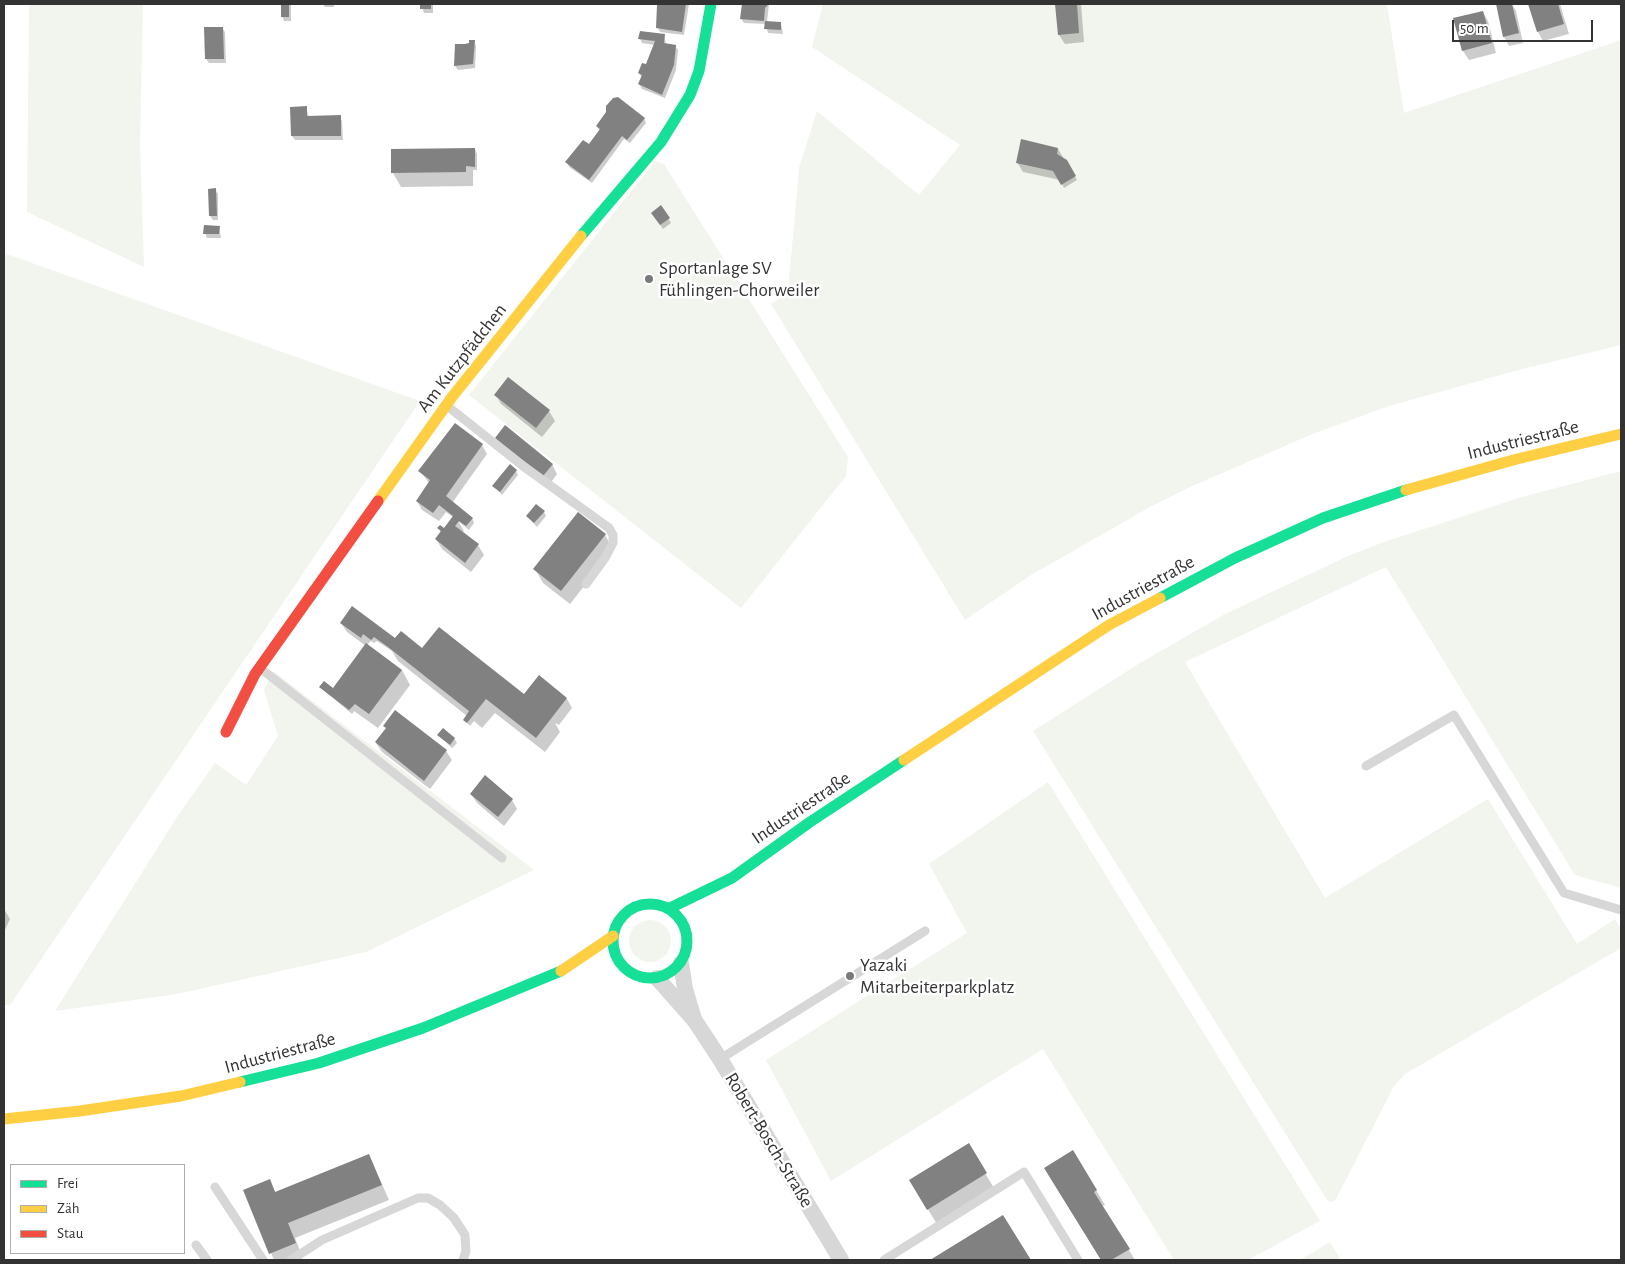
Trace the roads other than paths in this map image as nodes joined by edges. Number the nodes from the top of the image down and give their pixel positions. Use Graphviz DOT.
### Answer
graph roads {
  1 [pos="710,4"];
  2 [pos="446,405"];
  3 [pos="1621,434"];
  4 [pos="586,584"];
  5 [pos="259,668"];
  6 [pos="226,732"];
  7 [pos="1366,766"];
  8 [pos="502,858"];
  9 [pos="732,878"];
  10 [pos="715,898"];
  11 [pos="670,908"];
  12 [pos="1621,910"];
  13 [pos="698,919"];
  14 [pos="925,931"];
  15 [pos="687,932"];
  16 [pos="613,936"];
  17 [pos="681,963"];
  18 [pos="582,970"];
  19 [pos="554,975"];
  20 [pos="657,978"];
  21 [pos="695,1021"];
  22 [pos="720,1058"];
  23 [pos="4,1119"];
  24 [pos="215,1188"];
  25 [pos="196,1245"];
  26 [pos="207,1260"];
  27 [pos="263,1260"];
  28 [pos="291,1260"];
  29 [pos="463,1260"];
  30 [pos="841,1260"];
  31 [pos="884,1260"];
  32 [pos="1078,1260"];
  1 -- 2 [label="main road, Am Kutzpfädchen"];
  2 -- 4 [label="lane"];
  2 -- 5 [label="main road, Am Kutzpfädchen"];
  3 -- 9 [label="main road, Industriestraße"];
  5 -- 6 [label="main road, Am Kutzpfädchen"];
  5 -- 8 [label="lane"];
  7 -- 12 [label="lane"];
  9 -- 10 [label="main road, Industriestraße"];
  9 -- 11 [label="main road, Industriestraße"];
  11 -- 15 [label="main road"];
  11 -- 16 [label="main road"];
  13 -- 15 [label="main road"];
  14 -- 22 [label="lane"];
  15 -- 17 [label="main road"];
  16 -- 19 [label="main road, Industriestraße"];
  16 -- 20 [label="main road"];
  17 -- 20 [label="main road"];
  17 -- 21 [label="street, Robert-Bosch-Straße"];
  18 -- 19 [label="main road, Industriestraße"];
  19 -- 23 [label="main road, Industriestraße"];
  20 -- 21 [label="street, Robert-Bosch-Straße"];
  21 -- 22 [label="street, Robert-Bosch-Straße"];
  22 -- 30 [label="street, Robert-Bosch-Straße"];
  24 -- 27 [label="lane"];
  25 -- 26 [label="lane"];
  28 -- 29 [label="lane"];
  31 -- 32 [label="lane"];
}
